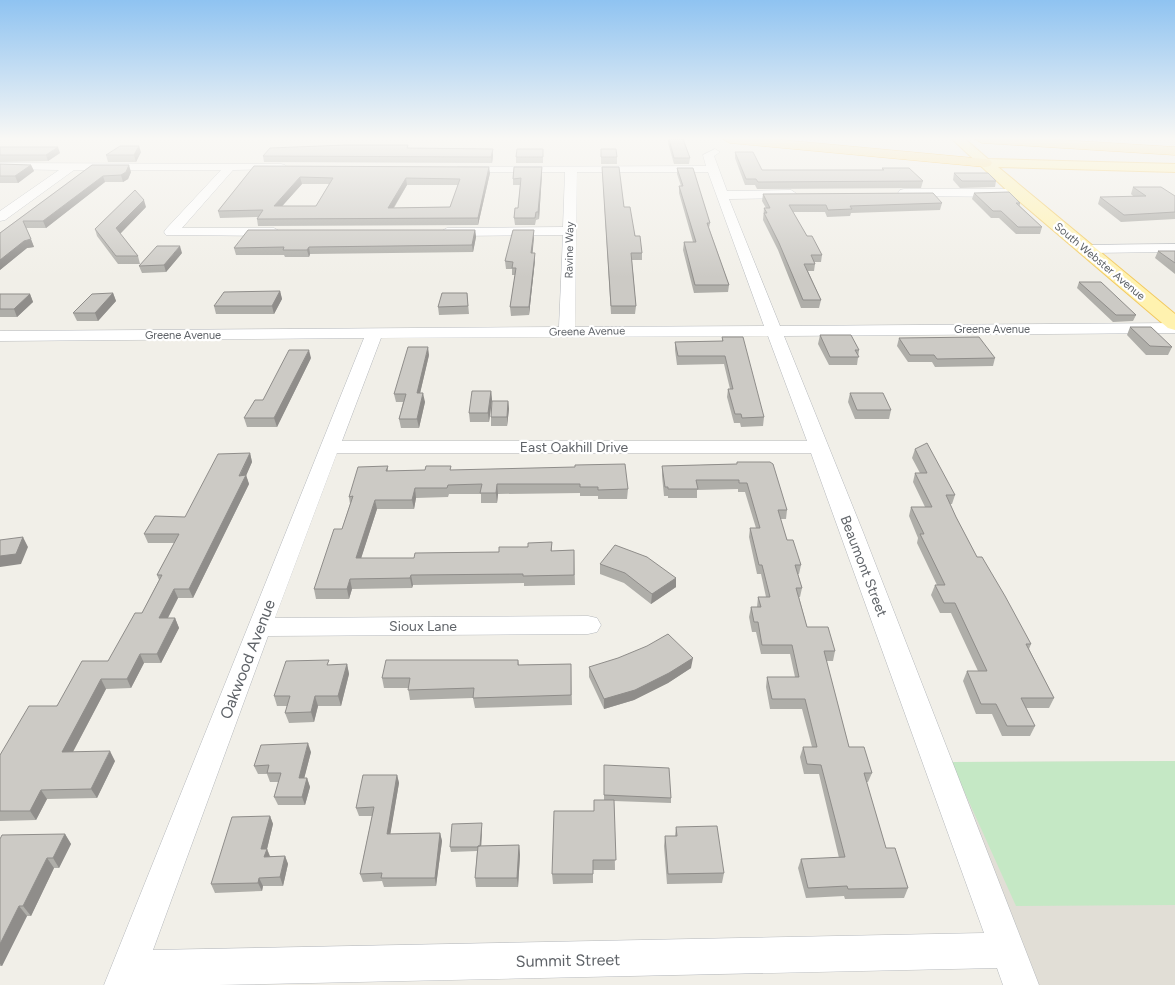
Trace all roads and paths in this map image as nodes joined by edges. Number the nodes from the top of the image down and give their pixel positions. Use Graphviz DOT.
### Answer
graph roads {
  1 [pos="44,185"];
  2 [pos="214,185"];
  3 [pos="571,185"];
  4 [pos="722,185"];
  5 [pos="994,185"];
  6 [pos="1029,185"];
  7 [pos="799,194"];
  8 [pos="896,194"];
  9 [pos="722,195"];
  10 [pos="0,217"];
  11 [pos="570,231"];
  12 [pos="1090,231"];
  13 [pos="291,232"];
  14 [pos="430,232"];
  15 [pos="1175,248"];
  16 [pos="1087,249"];
  17 [pos="1112,249"];
  18 [pos="1127,261"];
  19 [pos="1175,324"];
  20 [pos="1175,328"];
  21 [pos="773,330"];
  22 [pos="567,331"];
  23 [pos="374,334"];
  24 [pos="0,336"];
  25 [pos="330,447"];
  26 [pos="819,447"];
  27 [pos="588,625"];
  28 [pos="259,627"];
  29 [pos="1008,950"];
  30 [pos="125,977"];
  31 [pos="1021,985"];
  1 -- 10 [label="street"];
  2 -- 13 [label="street"];
  3 -- 11 [label="street, Ravine Way"];
  4 -- 9 [label="street, Beaumont Street"];
  5 -- 8 [label="street"];
  6 -- 16 [label="main road, South Webster Avenue"];
  7 -- 9 [label="street"];
  9 -- 21 [label="street, Beaumont Street"];
  11 -- 14 [label="street"];
  11 -- 22 [label="street, Ravine Way"];
  12 -- 17 [label="main road, South Webster Avenue"];
  15 -- 17 [label="street"];
  16 -- 17 [label="street"];
  16 -- 19 [label="main road, South Webster Avenue"];
  17 -- 18 [label="main road, South Webster Avenue"];
  20 -- 21 [label="street, Greene Avenue"];
  21 -- 22 [label="street, Greene Avenue"];
  21 -- 26 [label="street, Beaumont Street"];
  22 -- 23 [label="street, Greene Avenue"];
  23 -- 24 [label="street, Greene Avenue"];
  23 -- 25 [label="street, Oakwood Avenue"];
  25 -- 26 [label="street, East Oakhill Drive"];
  25 -- 28 [label="street, Oakwood Avenue"];
  26 -- 29 [label="street, Beaumont Street"];
  27 -- 28 [label="street, Sioux Lane"];
  28 -- 30 [label="street, Oakwood Avenue"];
  29 -- 30 [label="street, Summit Street"];
  29 -- 31 [label="street, Beaumont Street"];
}
